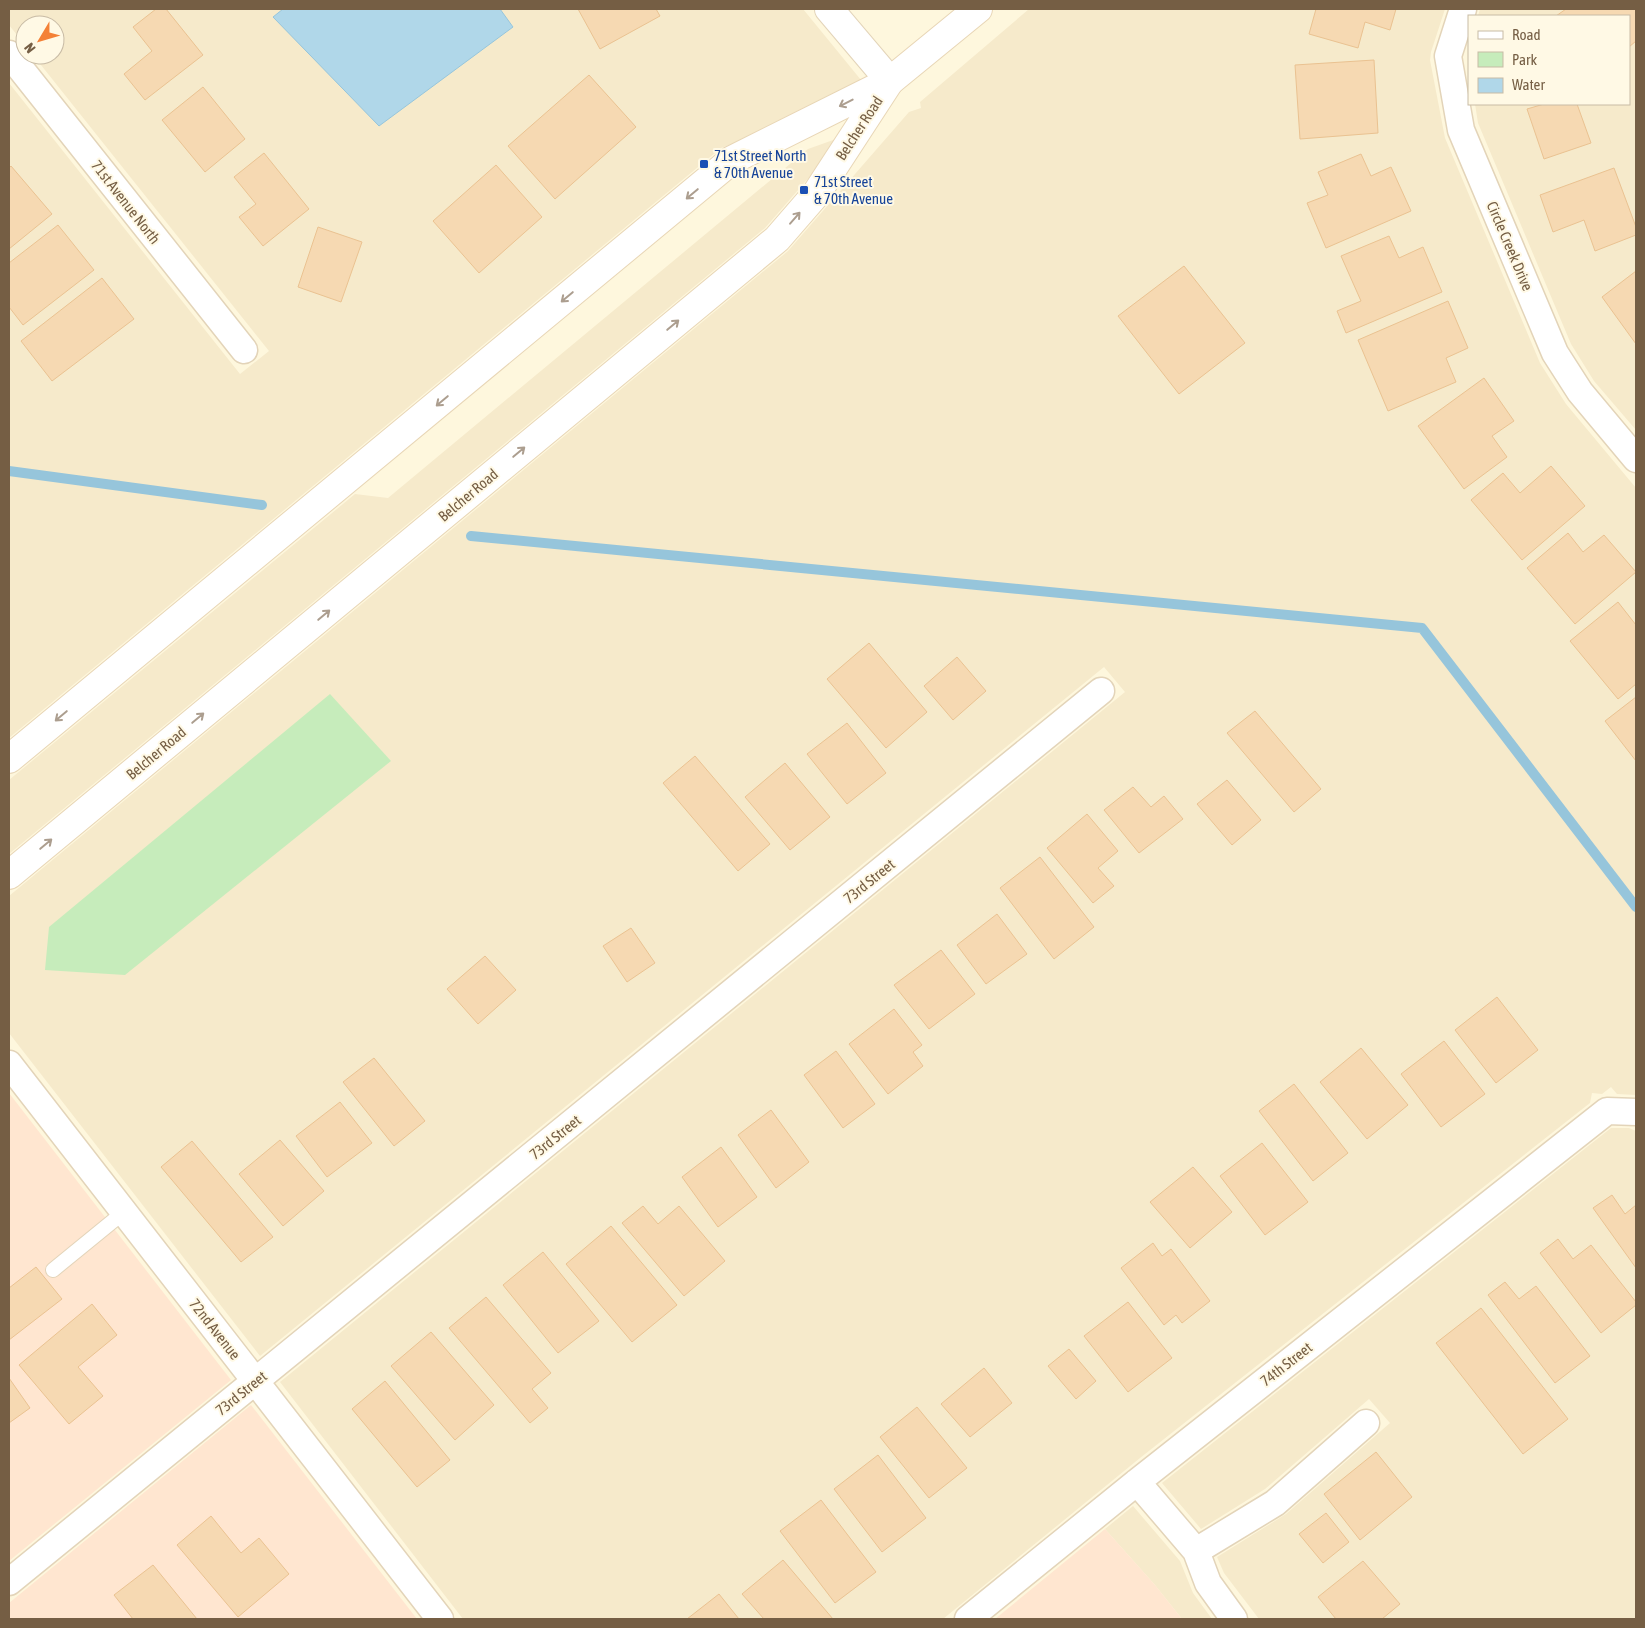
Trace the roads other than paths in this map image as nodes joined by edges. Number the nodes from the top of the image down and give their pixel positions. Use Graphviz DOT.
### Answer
graph roads {
  1 [pos="829,9"];
  2 [pos="978,9"];
  3 [pos="1463,9"];
  4 [pos="9,54"];
  5 [pos="890,81"];
  6 [pos="244,350"];
  7 [pos="1636,459"];
  8 [pos="1101,691"];
  9 [pos="9,759"];
  10 [pos="9,875"];
  11 [pos="9,1064"];
  12 [pos="1636,1112"];
  13 [pos="124,1212"];
  14 [pos="53,1270"];
  15 [pos="256,1381"];
  16 [pos="1366,1423"];
  17 [pos="1137,1482"];
  18 [pos="1196,1551"];
  19 [pos="9,1582"];
  20 [pos="440,1619"];
  21 [pos="968,1619"];
  22 [pos="1234,1619"];
  1 -- 5 [label="main road"];
  2 -- 5 [label="main road, Belcher Road"];
  3 -- 7 [label="street, Circle Creek Drive"];
  4 -- 6 [label="street, 71st Avenue North"];
  5 -- 9 [label="main road, Belcher Road, one-way"];
  10 -- 5 [label="main road, Belcher Road, one-way"];
  8 -- 15 [label="street, 73rd Street"];
  11 -- 13 [label="street, 72nd Avenue"];
  12 -- 17 [label="street, 74th Street"];
  13 -- 14 [label="lane"];
  13 -- 15 [label="street, 72nd Avenue"];
  15 -- 19 [label="street, 73rd Street"];
  15 -- 20 [label="street, 72nd Avenue"];
  16 -- 18 [label="street"];
  17 -- 18 [label="street"];
  17 -- 21 [label="street, 74th Street"];
  18 -- 22 [label="street"];
}
